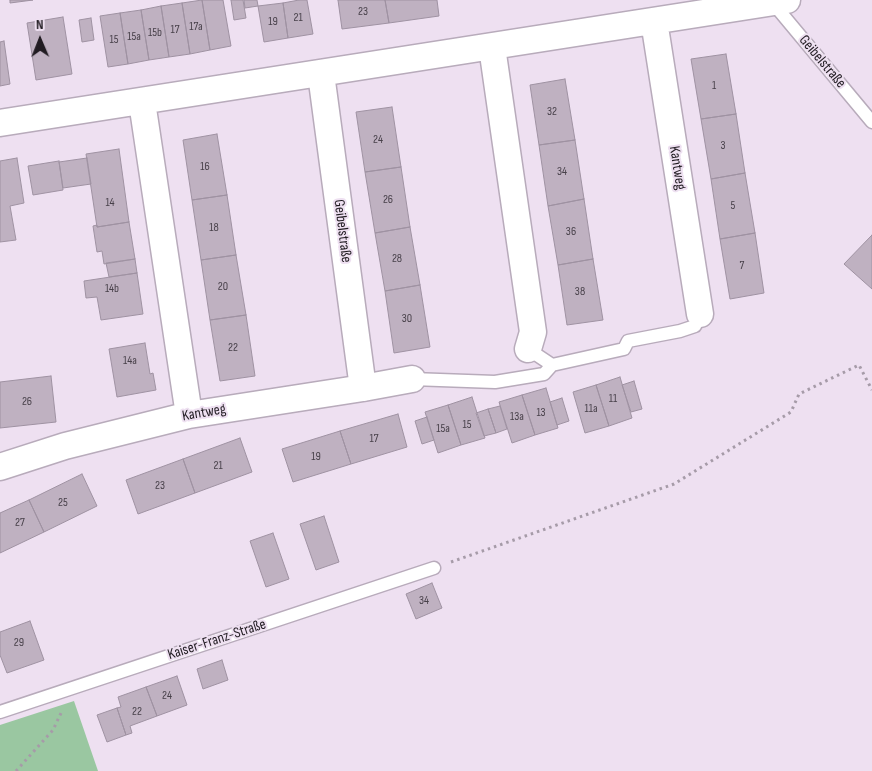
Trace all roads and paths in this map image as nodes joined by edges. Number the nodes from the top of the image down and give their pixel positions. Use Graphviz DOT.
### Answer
graph roads {
  1 [pos="779,1"];
  2 [pos="654,21"];
  3 [pos="492,47"];
  4 [pos="321,74"];
  5 [pos="142,102"];
  6 [pos="872,122"];
  7 [pos="0,123"];
  8 [pos="700,314"];
  9 [pos="528,349"];
  10 [pos="552,365"];
  11 [pos="412,379"];
  12 [pos="363,388"];
  13 [pos="872,390"];
  14 [pos="189,415"];
  15 [pos="0,467"];
  16 [pos="434,568"];
  17 [pos="68,689"];
  18 [pos="0,712"];
  19 [pos="16,771"];
  1 -- 2 [label="street, Geibelstraße"];
  1 -- 6 [label="lane, Geibelstraße"];
  2 -- 3 [label="street, Geibelstraße"];
  2 -- 8 [label="street, Kantweg"];
  3 -- 4 [label="street, Geibelstraße"];
  3 -- 9 [label="street"];
  4 -- 5 [label="street, Geibelstraße"];
  4 -- 12 [label="street, Geibelstraße"];
  5 -- 7 [label="street, Geibelstraße"];
  5 -- 14 [label="street"];
  8 -- 10 [label="lane"];
  9 -- 10 [label="lane"];
  10 -- 11 [label="lane"];
  11 -- 12 [label="street, Kantweg"];
  12 -- 14 [label="street, Kantweg"];
  13 -- 16 [label="path"];
  14 -- 15 [label="street, Kantweg"];
  16 -- 17 [label="lane, Kaiser-Franz-Straße"];
  17 -- 18 [label="lane, Kaiser-Franz-Straße"];
  17 -- 19 [label="path"];
}
